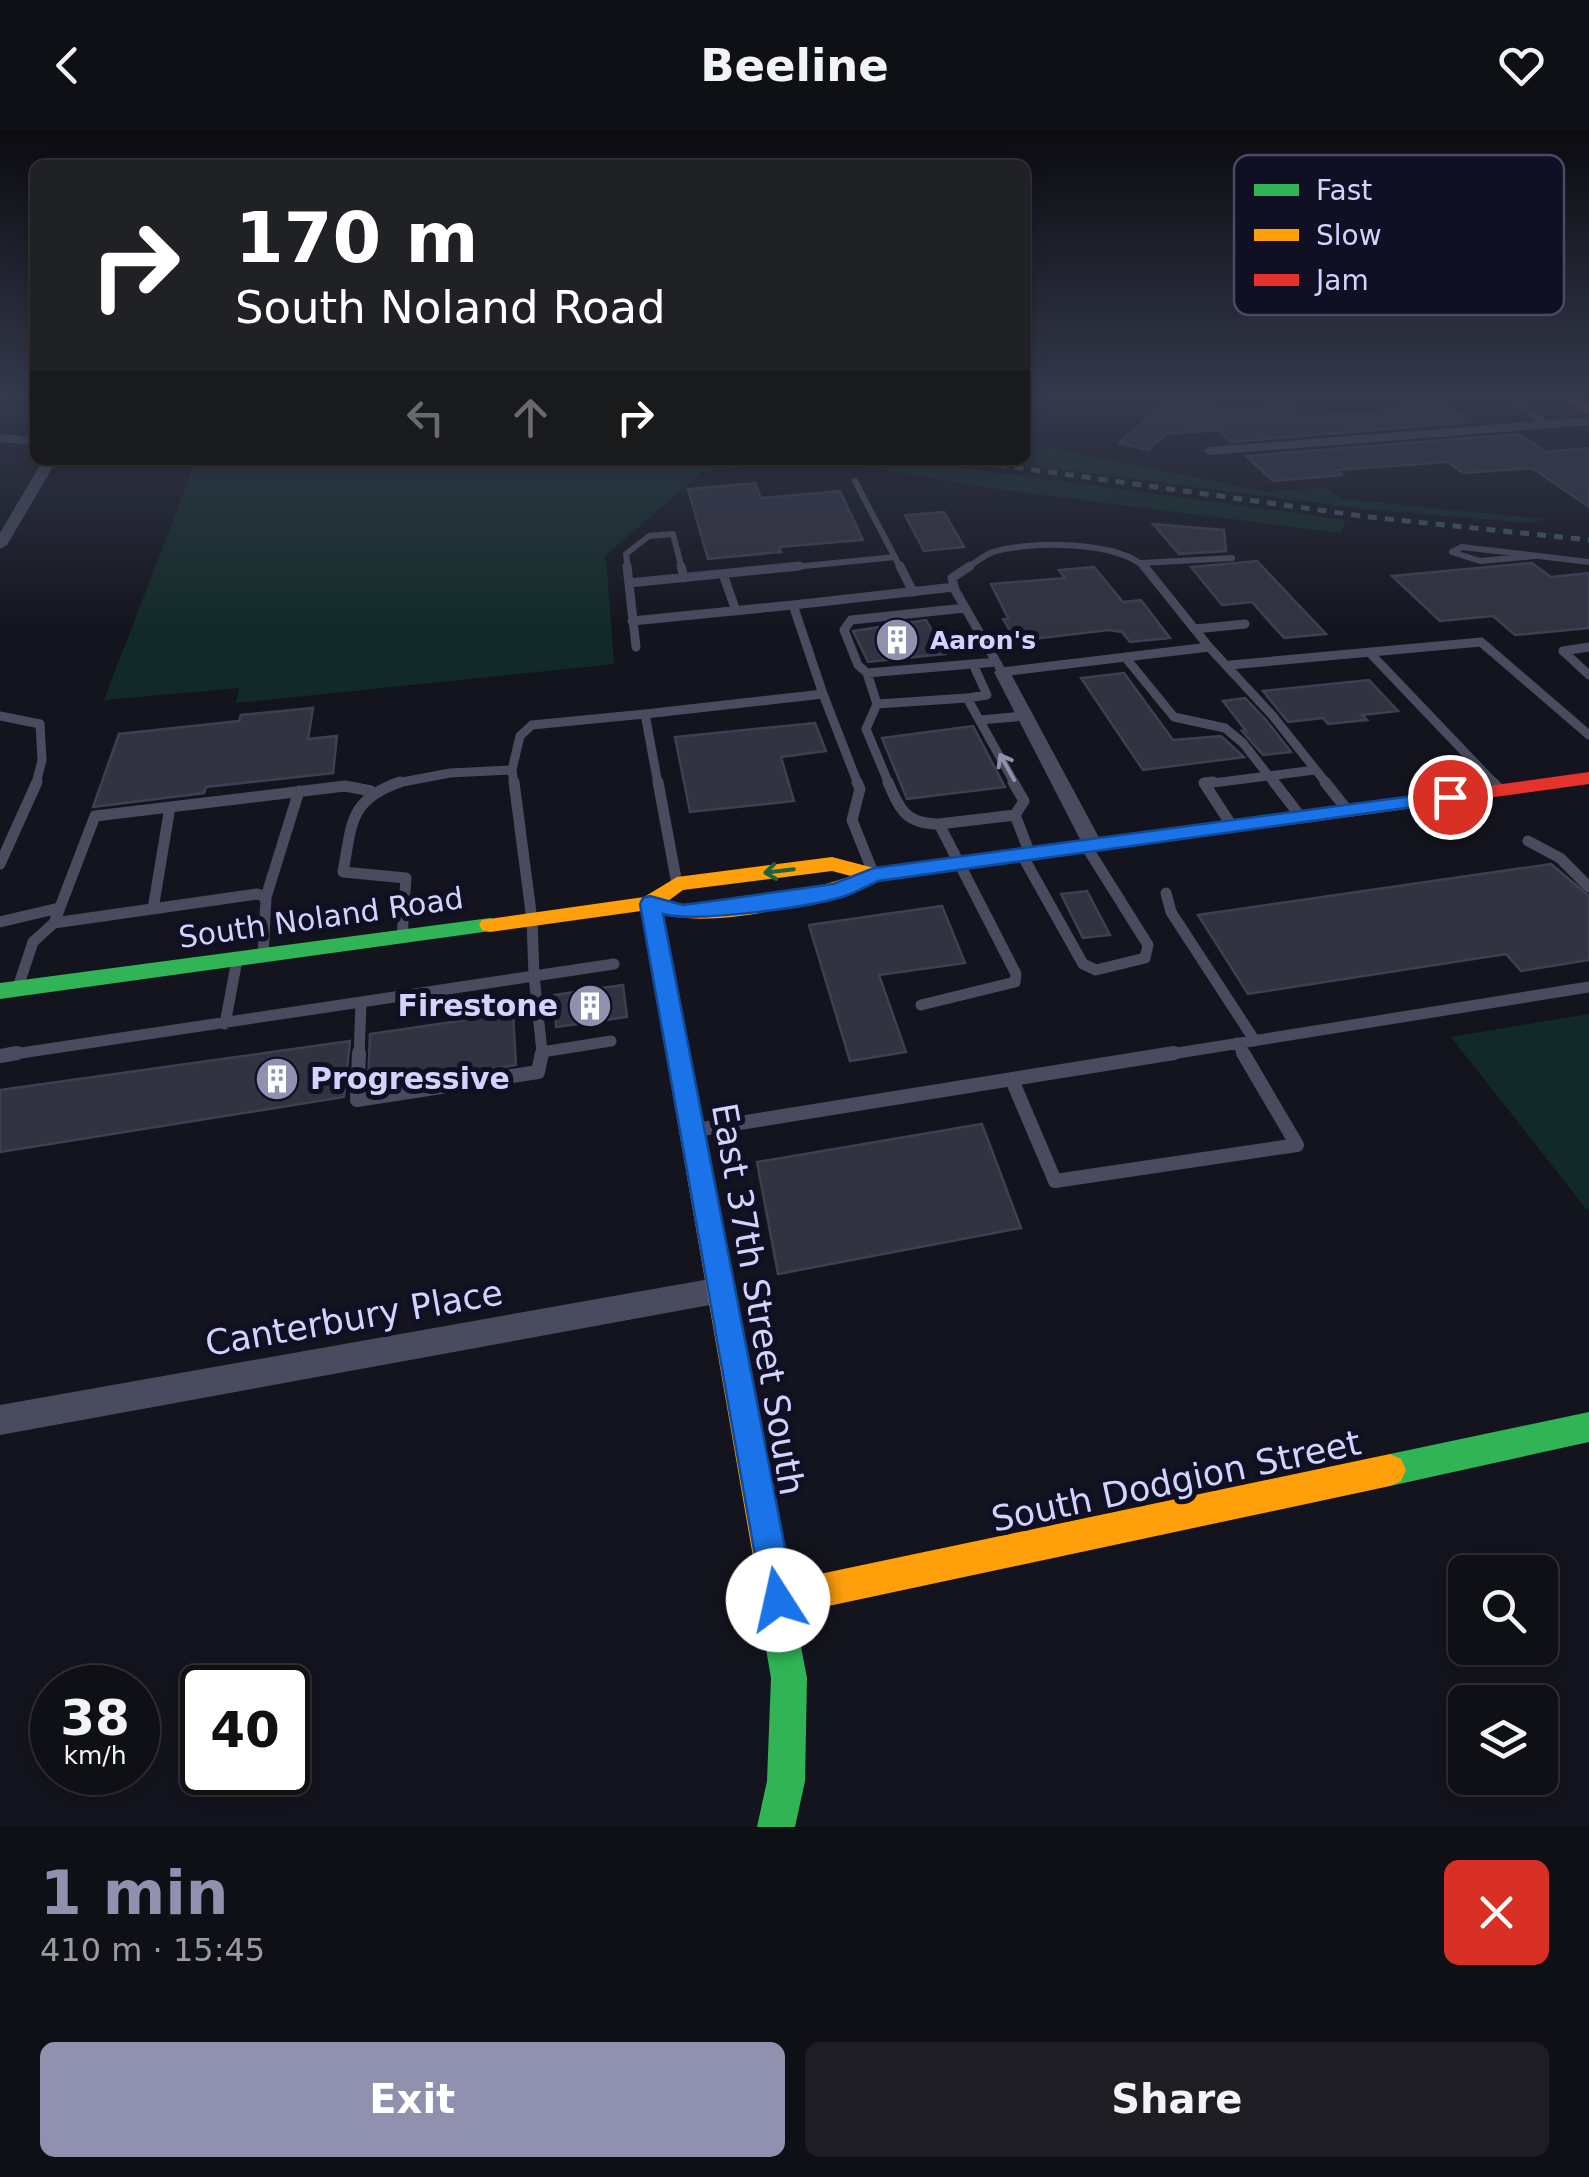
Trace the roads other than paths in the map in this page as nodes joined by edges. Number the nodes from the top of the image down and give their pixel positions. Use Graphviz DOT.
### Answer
graph roads {
  1 [pos="41,475"];
  2 [pos="855,482"];
  3 [pos="0,544"];
  4 [pos="1535,556"];
  5 [pos="894,558"];
  6 [pos="1232,558"];
  7 [pos="1589,562"];
  8 [pos="1141,563"];
  9 [pos="723,574"];
  10 [pos="684,578"];
  11 [pos="628,583"];
  12 [pos="954,587"];
  13 [pos="913,592"];
  14 [pos="793,605"];
  15 [pos="965,608"];
  16 [pos="736,611"];
  17 [pos="632,621"];
  18 [pos="1245,624"];
  19 [pos="1194,629"];
  20 [pos="1209,646"];
  21 [pos="636,647"];
  22 [pos="1589,648"];
  23 [pos="1369,652"];
  24 [pos="1126,657"];
  25 [pos="973,664"];
  26 [pos="1230,665"];
  27 [pos="999,667"];
  28 [pos="867,674"];
  29 [pos="1589,675"];
  30 [pos="1012,692"];
  31 [pos="823,694"];
  32 [pos="987,695"];
  33 [pos="967,698"];
  34 [pos="877,704"];
  35 [pos="645,714"];
  36 [pos="0,716"];
  37 [pos="1024,716"];
  38 [pos="980,720"];
  39 [pos="1589,736"];
  40 [pos="512,770"];
  41 [pos="1316,770"];
  42 [pos="1268,775"];
  43 [pos="1589,778"];
  44 [pos="1500,790"];
  45 [pos="300,791"];
  46 [pos="371,791"];
  47 [pos="170,807"];
  48 [pos="1348,811"];
  49 [pos="1015,814"];
  50 [pos="1301,817"];
  51 [pos="939,824"];
  52 [pos="1232,826"];
  53 [pos="14,833"];
  54 [pos="0,835"];
  55 [pos="1528,840"];
  56 [pos="1090,846"];
  57 [pos="1026,854"];
  58 [pos="959,863"];
  59 [pos="0,864"];
  60 [pos="874,875"];
  61 [pos="677,884"];
  62 [pos="1589,887"];
  63 [pos="1166,893"];
  64 [pos="266,896"];
  65 [pos="650,904"];
  66 [pos="59,908"];
  67 [pos="153,909"];
  68 [pos="532,920"];
  69 [pos="0,922"];
  70 [pos="54,923"];
  71 [pos="402,938"];
  72 [pos="263,956"];
  73 [pos="237,960"];
  74 [pos="614,964"];
  75 [pos="534,976"];
  76 [pos="1589,987"];
  77 [pos="5,992"];
  78 [pos="361,1003"];
  79 [pos="922,1005"];
  80 [pos="225,1024"];
  81 [pos="611,1040"];
  82 [pos="1255,1041"];
  83 [pos="1237,1044"];
  84 [pos="542,1052"];
  85 [pos="0,1056"];
  86 [pos="1012,1080"];
  87 [pos="692,1131"];
  88 [pos="721,1290"];
  89 [pos="0,1420"];
  90 [pos="1589,1427"];
  91 [pos="778,1600"];
  92 [pos="776,1827"];
  1 -- 3 [label="street"];
  2 -- 5 [label="lane"];
  4 -- 4 [label="lane"];
  4 -- 7 [label="lane"];
  5 -- 9 [label="lane"];
  5 -- 13 [label="lane"];
  6 -- 8 [label="lane"];
  8 -- 12 [label="lane"];
  8 -- 19 [label="lane"];
  9 -- 10 [label="lane"];
  9 -- 16 [label="lane"];
  10 -- 11 [label="lane"];
  10 -- 11 [label="lane"];
  11 -- 17 [label="lane"];
  12 -- 13 [label="lane"];
  12 -- 15 [label="lane"];
  13 -- 14 [label="lane"];
  14 -- 16 [label="lane"];
  14 -- 31 [label="lane"];
  15 -- 27 [label="lane"];
  15 -- 28 [label="lane"];
  16 -- 17 [label="lane"];
  17 -- 21 [label="lane"];
  18 -- 19 [label="lane"];
  19 -- 20 [label="lane"];
  20 -- 24 [label="lane"];
  20 -- 26 [label="lane"];
  22 -- 29 [label="lane"];
  23 -- 26 [label="lane"];
  23 -- 39 [label="lane"];
  23 -- 44 [label="lane"];
  24 -- 27 [label="lane"];
  24 -- 42 [label="lane"];
  25 -- 27 [label="lane"];
  25 -- 28 [label="lane"];
  25 -- 32 [label="lane"];
  26 -- 41 [label="lane"];
  27 -- 30 [label="street"];
  28 -- 34 [label="lane"];
  30 -- 32 [label="lane"];
  30 -- 37 [label="street"];
  31 -- 35 [label="lane"];
  31 -- 60 [label="lane"];
  32 -- 33 [label="lane"];
  33 -- 34 [label="lane"];
  33 -- 38 [label="lane"];
  34 -- 51 [label="lane"];
  35 -- 40 [label="lane"];
  35 -- 61 [label="lane"];
  36 -- 53 [label="lane"];
  37 -- 38 [label="lane"];
  37 -- 56 [label="street"];
  49 -- 38 [label="lane, one-way"];
  40 -- 46 [label="lane"];
  40 -- 68 [label="lane"];
  41 -- 42 [label="lane"];
  41 -- 48 [label="lane"];
  42 -- 50 [label="lane"];
  42 -- 52 [label="lane"];
  43 -- 44 [label="main road, South Noland Road"];
  44 -- 48 [label="main road, South Noland Road"];
  45 -- 46 [label="lane"];
  45 -- 47 [label="lane"];
  45 -- 64 [label="lane"];
  46 -- 71 [label="lane"];
  47 -- 66 [label="lane"];
  47 -- 67 [label="lane"];
  48 -- 50 [label="main road, South Noland Road"];
  49 -- 51 [label="lane"];
  49 -- 57 [label="lane"];
  50 -- 52 [label="main road, South Noland Road"];
  51 -- 58 [label="lane"];
  52 -- 56 [label="main road, South Noland Road"];
  53 -- 54 [label="lane"];
  53 -- 59 [label="lane"];
  55 -- 62 [label="lane"];
  56 -- 57 [label="main road, South Noland Road"];
  56 -- 57 [label="lane"];
  57 -- 58 [label="main road, South Noland Road"];
  58 -- 60 [label="main road, South Noland Road"];
  58 -- 79 [label="lane"];
  60 -- 61 [label="main road, South Noland Road, one-way"];
  60 -- 65 [label="main road, South Noland Road"];
  61 -- 65 [label="main road, South Noland Road"];
  63 -- 82 [label="lane"];
  64 -- 67 [label="lane"];
  64 -- 72 [label="lane"];
  65 -- 68 [label="main road, South Noland Road"];
  65 -- 87 [label="main road, East 37th Street South"];
  66 -- 69 [label="lane"];
  66 -- 70 [label="lane"];
  67 -- 70 [label="lane"];
  68 -- 71 [label="main road, South Noland Road"];
  68 -- 75 [label="lane"];
  70 -- 77 [label="lane"];
  71 -- 72 [label="main road, South Noland Road"];
  72 -- 73 [label="main road, South Noland Road"];
  73 -- 77 [label="main road, South Noland Road"];
  73 -- 80 [label="lane"];
  74 -- 75 [label="lane"];
  75 -- 78 [label="lane"];
  75 -- 84 [label="lane"];
  76 -- 82 [label="lane"];
  78 -- 80 [label="lane"];
  78 -- 84 [label="lane"];
  80 -- 85 [label="lane"];
  81 -- 84 [label="lane"];
  82 -- 83 [label="lane"];
  83 -- 86 [label="lane"];
  83 -- 86 [label="lane"];
  86 -- 87 [label="lane"];
  87 -- 88 [label="main road, East 37th Street South"];
  88 -- 89 [label="street, Canterbury Place"];
  88 -- 91 [label="main road, East 37th Street South"];
  90 -- 91 [label="main road, South Dodgion Street"];
  91 -- 92 [label="main road, East 37th Street South"];
}
